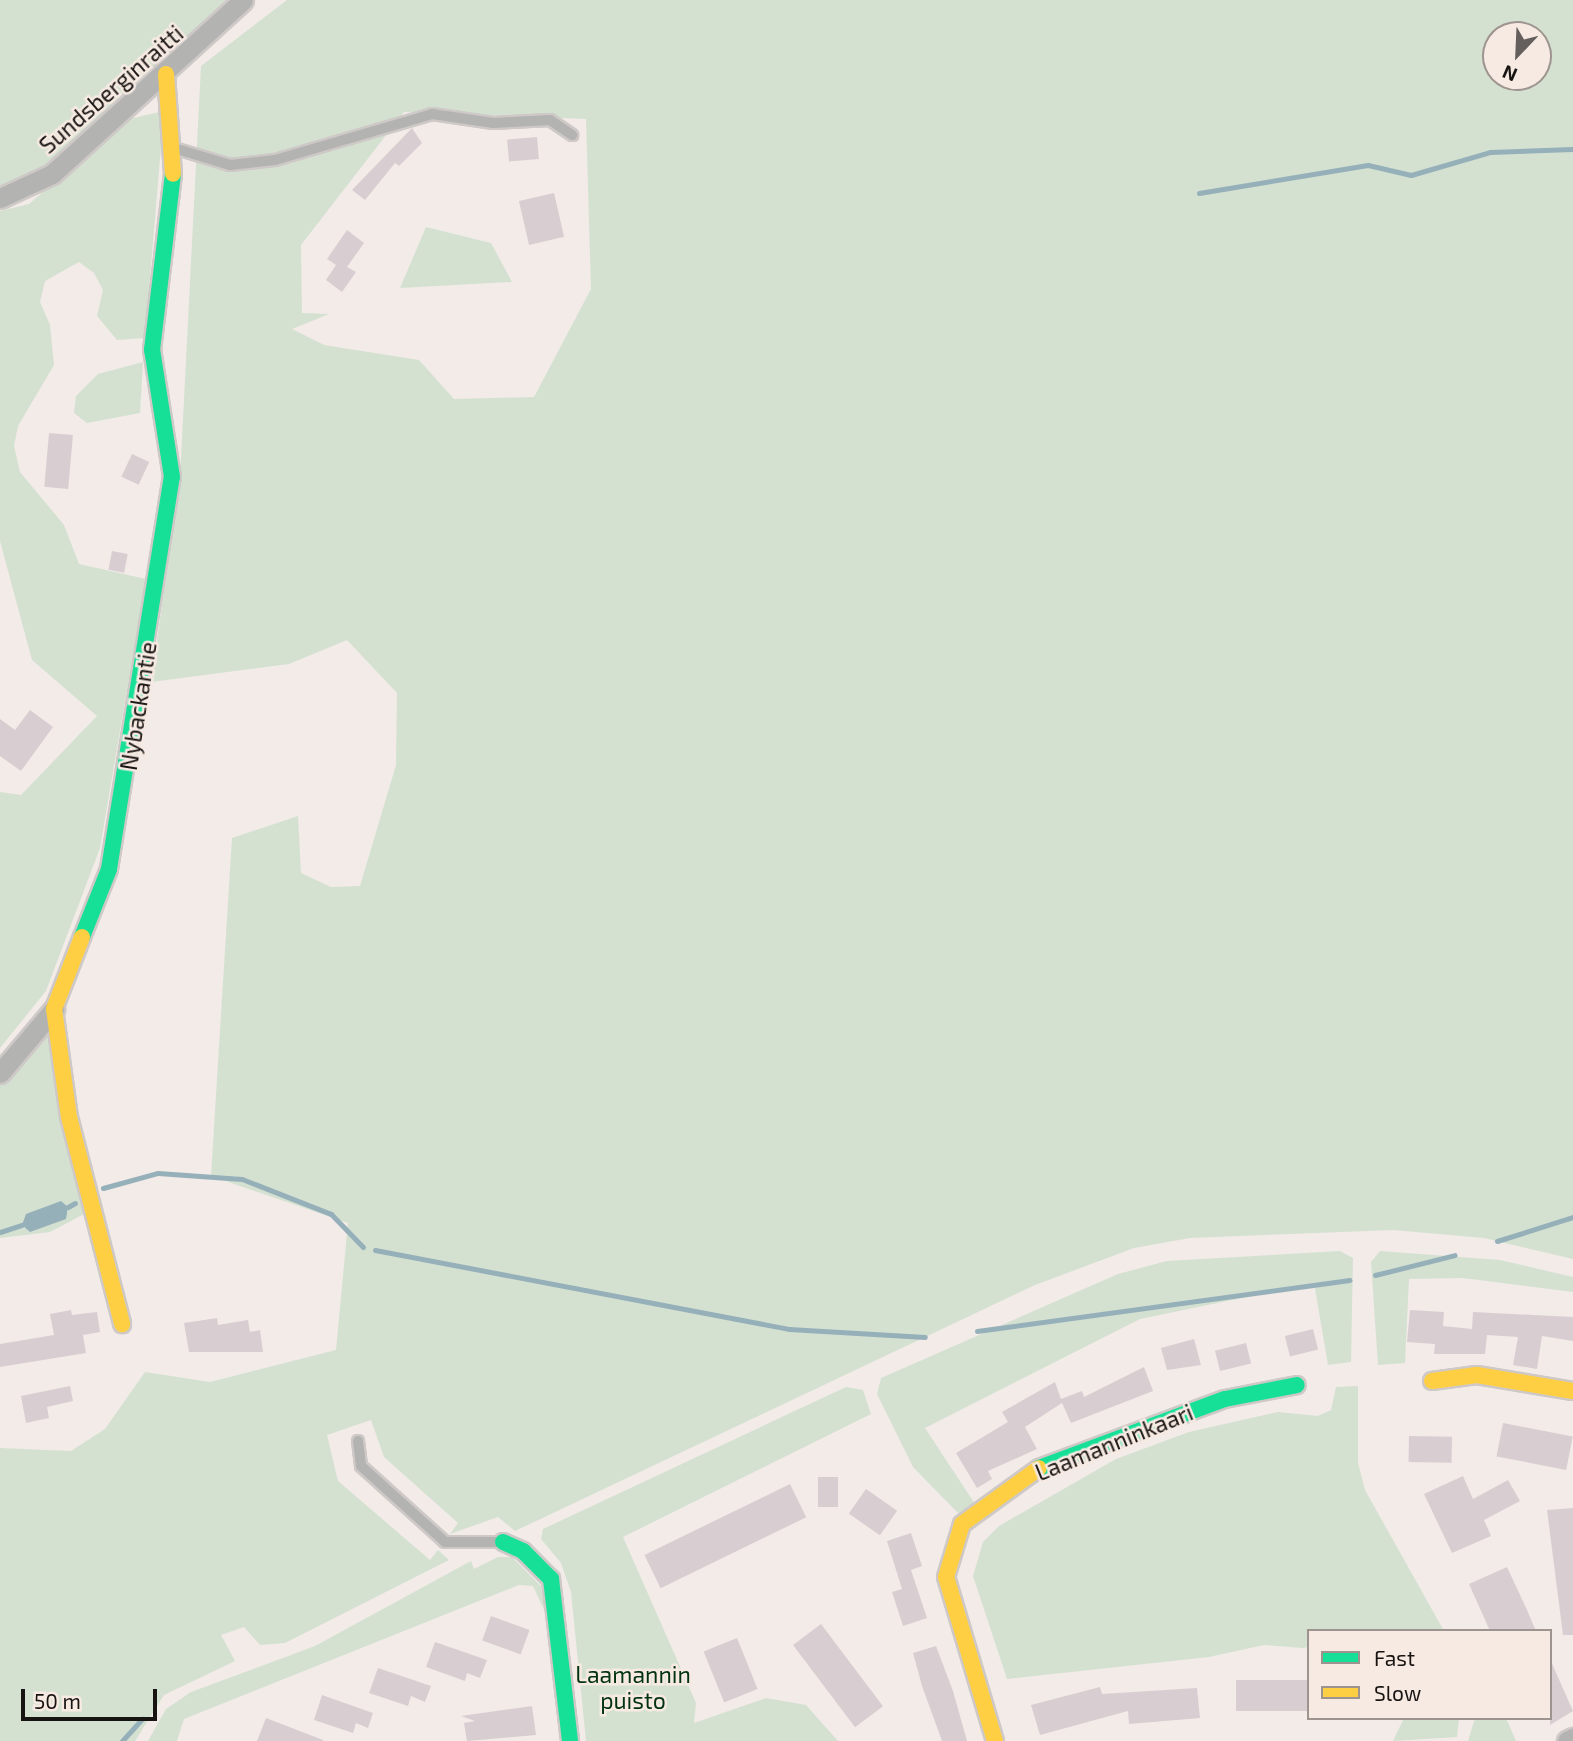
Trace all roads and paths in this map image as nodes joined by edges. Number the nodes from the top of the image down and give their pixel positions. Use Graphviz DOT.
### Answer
graph roads {
  1 [pos="243,0"];
  2 [pos="166,74"];
  3 [pos="572,135"];
  4 [pos="176,149"];
  5 [pos="0,198"];
  6 [pos="54,1009"];
  7 [pos="0,1073"];
  8 [pos="122,1324"];
  9 [pos="1432,1381"];
  10 [pos="1297,1385"];
  11 [pos="1573,1391"];
  12 [pos="358,1441"];
  13 [pos="503,1542"];
  14 [pos="1573,1738"];
  15 [pos="570,1741"];
  16 [pos="995,1741"];
  17 [pos="1566,1741"];
  1 -- 2 [label="street, Sundsberginraitti"];
  2 -- 4 [label="street, Nybackantie"];
  2 -- 5 [label="street, Sundsberginraitti"];
  3 -- 4 [label="lane"];
  4 -- 6 [label="street, Nybackantie"];
  6 -- 7 [label="street"];
  6 -- 8 [label="street, Nybackantie"];
  9 -- 11 [label="street"];
  10 -- 16 [label="street, Laamanninkaari"];
  12 -- 13 [label="lane"];
  13 -- 15 [label="street"];
  14 -- 17 [label="street"];
}
